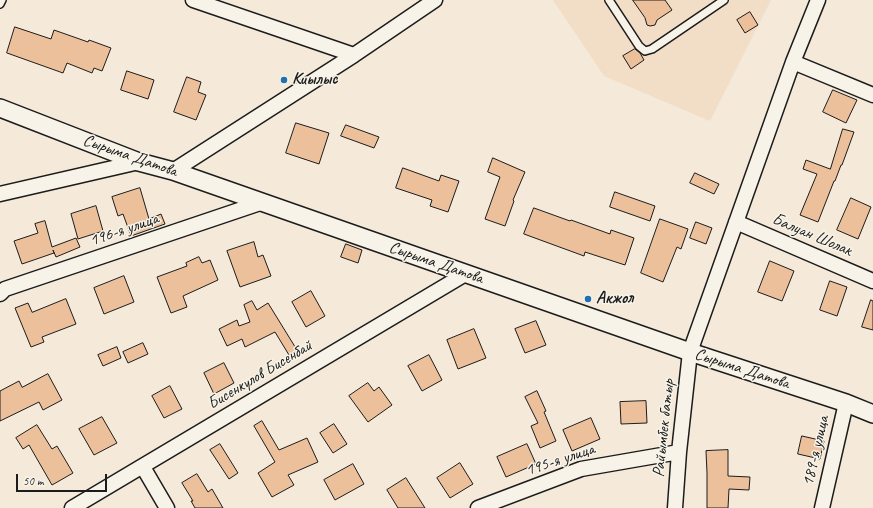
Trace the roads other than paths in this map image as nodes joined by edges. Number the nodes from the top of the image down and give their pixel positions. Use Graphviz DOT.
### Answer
graph roads {
  1 [pos="2,0"];
  2 [pos="193,0"];
  3 [pos="435,0"];
  4 [pos="608,0"];
  5 [pos="724,0"];
  6 [pos="818,0"];
  7 [pos="0,4"];
  8 [pos="354,55"];
  9 [pos="792,62"];
  10 [pos="873,95"];
  11 [pos="0,108"];
  12 [pos="140,162"];
  13 [pos="173,172"];
  14 [pos="0,194"];
  15 [pos="260,203"];
  16 [pos="736,222"];
  17 [pos="467,273"];
  18 [pos="873,281"];
  19 [pos="0,294"];
  20 [pos="690,352"];
  21 [pos="846,403"];
  22 [pos="873,414"];
  23 [pos="679,452"];
  24 [pos="143,467"];
  25 [pos="72,508"];
  26 [pos="167,508"];
  27 [pos="478,508"];
  28 [pos="675,508"];
  29 [pos="822,508"];
  1 -- 7 [label="lane"];
  2 -- 8 [label="street"];
  3 -- 8 [label="street"];
  4 -- 5 [label="lane"];
  6 -- 9 [label="street, Райымбек батыр"];
  8 -- 13 [label="street"];
  9 -- 10 [label="street"];
  9 -- 16 [label="street, Райымбек батыр"];
  11 -- 12 [label="street, Сырыма Датова"];
  12 -- 13 [label="street, Сырыма Датова"];
  12 -- 14 [label="street"];
  13 -- 15 [label="street, Сырыма Датова"];
  15 -- 17 [label="street, Сырыма Датова"];
  15 -- 19 [label="street, 196-я улица"];
  16 -- 18 [label="street, Балуан Шолак"];
  16 -- 20 [label="street, Райымбек батыр"];
  17 -- 20 [label="street, Сырыма Датова"];
  17 -- 24 [label="street, Бисенкулов Бисенбай"];
  20 -- 21 [label="street, Сырыма Датова"];
  20 -- 23 [label="street, Райымбек батыр"];
  21 -- 22 [label="street, Сырыма Датова"];
  21 -- 29 [label="street, 189-я улица"];
  23 -- 27 [label="street, 195-я улица"];
  23 -- 28 [label="street, Райымбек батыр"];
  24 -- 25 [label="street, Бисенкулов Бисенбай"];
  24 -- 26 [label="street"];
}
